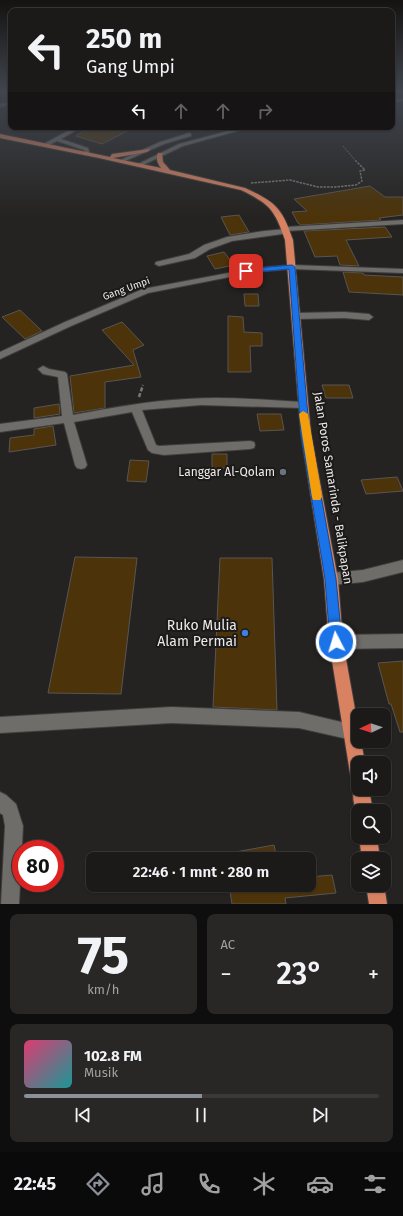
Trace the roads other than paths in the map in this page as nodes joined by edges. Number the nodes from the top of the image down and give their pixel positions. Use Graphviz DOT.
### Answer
graph roads {
  1 [pos="61,133"];
  2 [pos="65,133"];
  3 [pos="197,133"];
  4 [pos="226,133"];
  5 [pos="0,136"];
  6 [pos="55,138"];
  7 [pos="162,143"];
  8 [pos="40,144"];
  9 [pos="176,147"];
  10 [pos="146,150"];
  11 [pos="88,154"];
  12 [pos="160,154"];
  13 [pos="99,156"];
  14 [pos="122,162"];
  15 [pos="139,165"];
  16 [pos="168,172"];
  17 [pos="403,222"];
  18 [pos="286,230"];
  19 [pos="159,264"];
  20 [pos="292,267"];
  21 [pos="403,271"];
  22 [pos="296,316"];
  23 [pos="369,317"];
  24 [pos="0,356"];
  25 [pos="43,369"];
  26 [pos="302,405"];
  27 [pos="135,407"];
  28 [pos="68,419"];
  29 [pos="0,428"];
  30 [pos="250,445"];
  31 [pos="80,465"];
  32 [pos="403,566"];
  33 [pos="331,579"];
  34 [pos="403,641"];
  35 [pos="336,642"];
  36 [pos="0,725"];
  37 [pos="351,726"];
  38 [pos="351,732"];
  39 [pos="0,801"];
  40 [pos="377,892"];
  41 [pos="10,904"];
  42 [pos="378,904"];
  1 -- 6 [label="street"];
  2 -- 6 [label="street"];
  3 -- 7 [label="street"];
  4 -- 9 [label="street"];
  5 -- 8 [label="highway, Jalan Poros Samarinda - Balikpapan"];
  6 -- 8 [label="street"];
  6 -- 11 [label="street"];
  7 -- 9 [label="street"];
  7 -- 10 [label="street"];
  8 -- 11 [label="highway, Jalan Poros Samarinda - Balikpapan"];
  9 -- 12 [label="street"];
  10 -- 13 [label="highway"];
  10 -- 14 [label="street"];
  11 -- 13 [label="highway, Jalan Poros Samarinda - Balikpapan"];
  12 -- 15 [label="street"];
  12 -- 16 [label="highway"];
  13 -- 14 [label="highway, Jalan Poros Samarinda - Balikpapan"];
  14 -- 15 [label="highway, Jalan Poros Samarinda - Balikpapan"];
  15 -- 16 [label="highway, Jalan Poros Samarinda - Balikpapan"];
  16 -- 18 [label="highway, Jalan Poros Samarinda - Balikpapan"];
  17 -- 18 [label="lane"];
  18 -- 19 [label="street"];
  18 -- 20 [label="highway, Jalan Poros Samarinda - Balikpapan"];
  20 -- 21 [label="street, Gang Umpi"];
  20 -- 22 [label="highway, Jalan Poros Samarinda - Balikpapan"];
  20 -- 24 [label="street, Gang Umpi"];
  22 -- 23 [label="street"];
  22 -- 26 [label="highway, Jalan Poros Samarinda - Balikpapan"];
  25 -- 28 [label="street"];
  26 -- 27 [label="street"];
  26 -- 33 [label="highway, Jalan Poros Samarinda - Balikpapan"];
  27 -- 28 [label="street"];
  27 -- 30 [label="street"];
  28 -- 29 [label="street"];
  28 -- 31 [label="street"];
  32 -- 33 [label="street"];
  33 -- 35 [label="highway, Jalan Poros Samarinda - Balikpapan"];
  34 -- 35 [label="street"];
  35 -- 37 [label="highway, Jalan Poros Samarinda - Balikpapan"];
  36 -- 38 [label="street"];
  39 -- 41 [label="street"];
  40 -- 42 [label="highway"];
}
